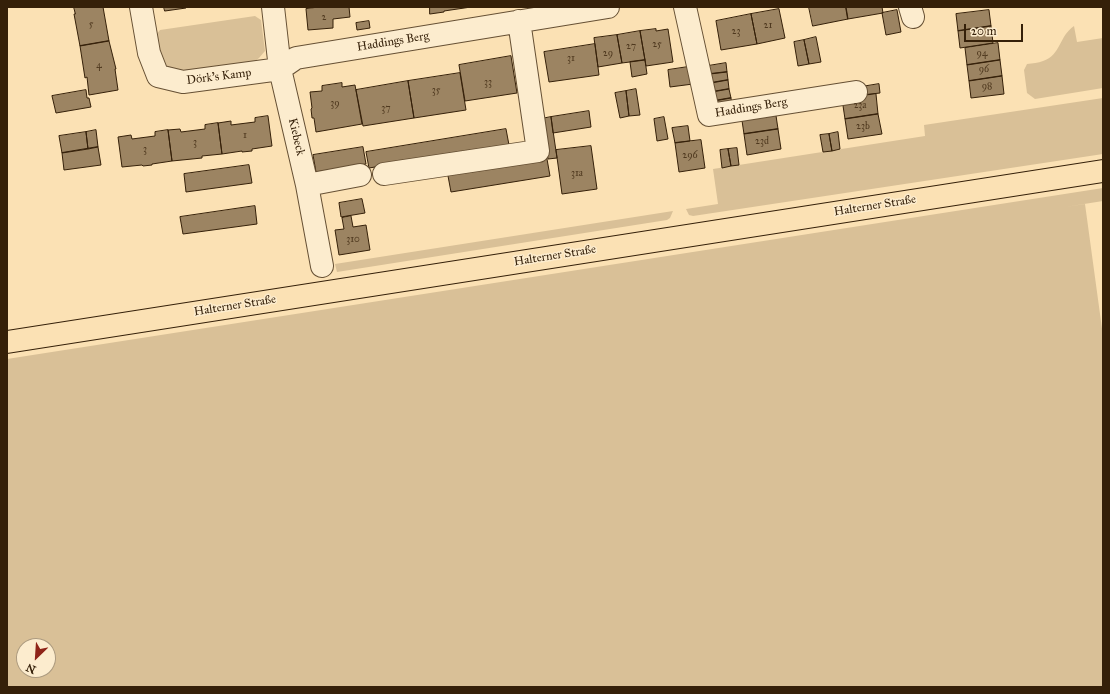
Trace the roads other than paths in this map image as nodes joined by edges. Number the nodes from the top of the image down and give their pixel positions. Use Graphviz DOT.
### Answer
graph roads {
  1 [pos="141,7"];
  2 [pos="273,7"];
  3 [pos="608,7"];
  4 [pos="685,7"];
  5 [pos="512,17"];
  6 [pos="280,69"];
  7 [pos="856,92"];
  8 [pos="1103,171"];
  9 [pos="384,174"];
  10 [pos="360,175"];
  11 [pos="307,186"];
  12 [pos="322,266"];
  13 [pos="7,342"];
  1 -- 6 [label="street, Dörk's Kamp"];
  2 -- 6 [label="street, Kiebeck"];
  3 -- 5 [label="street, Haddings Berg"];
  4 -- 7 [label="street, Haddings Berg"];
  5 -- 6 [label="street, Haddings Berg"];
  5 -- 9 [label="street"];
  6 -- 11 [label="street, Kiebeck"];
  8 -- 13 [label="main road, Halterner Straße"];
  10 -- 11 [label="street"];
  11 -- 12 [label="street, Kiebeck"];
}
